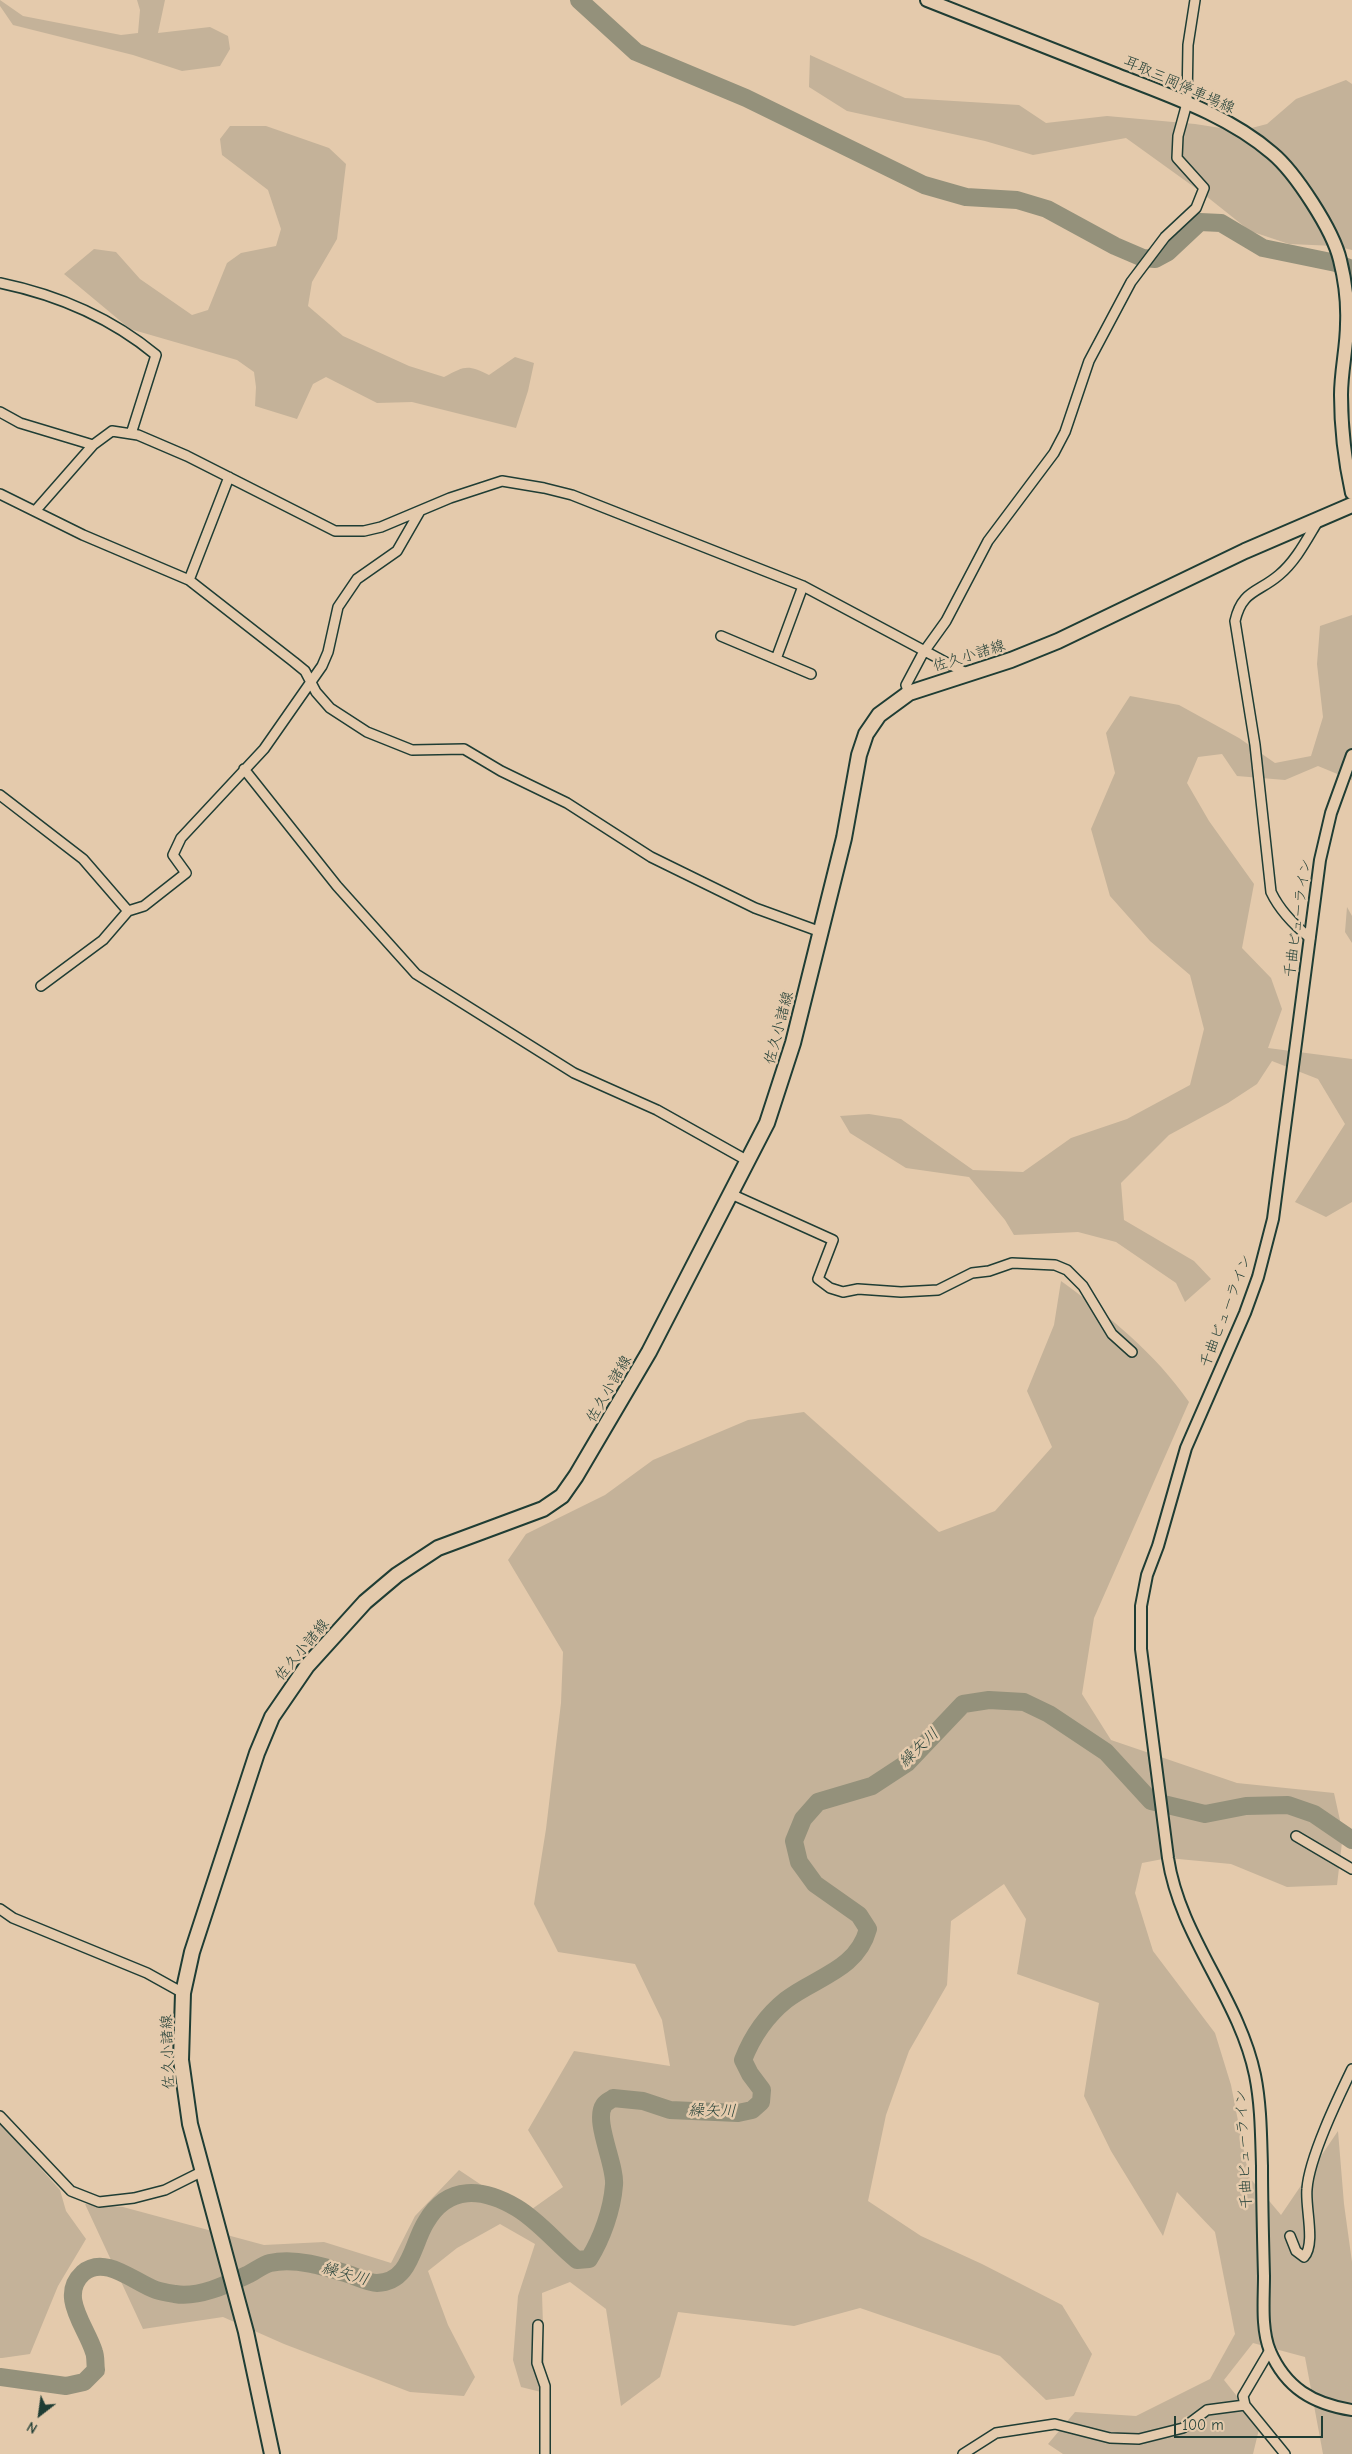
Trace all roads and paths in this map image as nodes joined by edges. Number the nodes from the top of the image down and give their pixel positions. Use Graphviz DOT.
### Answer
graph roads {
  1 [pos="927,0"];
  2 [pos="1195,0"];
  3 [pos="1187,103"];
  4 [pos="0,283"];
  5 [pos="0,412"];
  6 [pos="131,434"];
  7 [pos="93,446"];
  8 [pos="230,477"];
  9 [pos="1352,492"];
  10 [pos="0,494"];
  11 [pos="1352,505"];
  12 [pos="36,510"];
  13 [pos="420,511"];
  14 [pos="1318,521"];
  15 [pos="189,580"];
  16 [pos="803,586"];
  17 [pos="721,636"];
  18 [pos="926,650"];
  19 [pos="776,659"];
  20 [pos="966,673"];
  21 [pos="811,674"];
  22 [pos="311,683"];
  23 [pos="909,693"];
  24 [pos="1352,755"];
  25 [pos="244,769"];
  26 [pos="0,794"];
  27 [pos="128,911"];
  28 [pos="820,932"];
  29 [pos="1310,938"];
  30 [pos="41,986"];
  31 [pos="748,1161"];
  32 [pos="731,1194"];
  33 [pos="1132,1352"];
  34 [pos="1296,1836"];
  35 [pos="1352,1870"];
  36 [pos="0,1909"];
  37 [pos="183,1993"];
  38 [pos="1352,2070"];
  39 [pos="0,2116"];
  40 [pos="201,2172"];
  41 [pos="1290,2236"];
  42 [pos="538,2324"];
  43 [pos="1270,2350"];
  44 [pos="1244,2405"];
  45 [pos="1352,2410"];
  46 [pos="272,2454"];
  47 [pos="545,2454"];
  48 [pos="963,2454"];
  49 [pos="1285,2454"];
  1 -- 3 [label="main road, 耳取三岡停車場線"];
  2 -- 3 [label="street"];
  3 -- 9 [label="main road, 耳取三岡停車場線"];
  3 -- 18 [label="street"];
  4 -- 6 [label="street"];
  5 -- 7 [label="street"];
  6 -- 7 [label="street"];
  6 -- 8 [label="street"];
  7 -- 12 [label="street"];
  8 -- 13 [label="street"];
  8 -- 15 [label="street"];
  10 -- 12 [label="street"];
  11 -- 14 [label="main road, 佐久小諸線"];
  12 -- 15 [label="street"];
  13 -- 16 [label="street"];
  13 -- 22 [label="street"];
  14 -- 20 [label="main road, 佐久小諸線"];
  14 -- 29 [label="street"];
  15 -- 22 [label="street"];
  16 -- 18 [label="street"];
  16 -- 19 [label="street"];
  17 -- 19 [label="street"];
  18 -- 20 [label="street"];
  18 -- 23 [label="street"];
  19 -- 21 [label="street"];
  20 -- 23 [label="main road, 佐久小諸線"];
  22 -- 25 [label="street"];
  22 -- 28 [label="street"];
  23 -- 28 [label="main road, 佐久小諸線"];
  24 -- 29 [label="street, 千曲ビューライン"];
  25 -- 27 [label="street"];
  25 -- 31 [label="street"];
  26 -- 27 [label="street"];
  27 -- 30 [label="street"];
  28 -- 31 [label="main road, 佐久小諸線"];
  29 -- 43 [label="street, 千曲ビューライン"];
  31 -- 32 [label="main road, 佐久小諸線"];
  32 -- 33 [label="street"];
  32 -- 37 [label="main road, 佐久小諸線"];
  34 -- 35 [label="street"];
  36 -- 37 [label="street"];
  37 -- 40 [label="main road, 佐久小諸線"];
  38 -- 41 [label="street"];
  39 -- 40 [label="street"];
  40 -- 46 [label="main road, 佐久小諸線"];
  42 -- 47 [label="street"];
  43 -- 44 [label="street"];
  43 -- 45 [label="street, 千曲ビューライン"];
  44 -- 48 [label="street"];
  44 -- 49 [label="street"];
}
